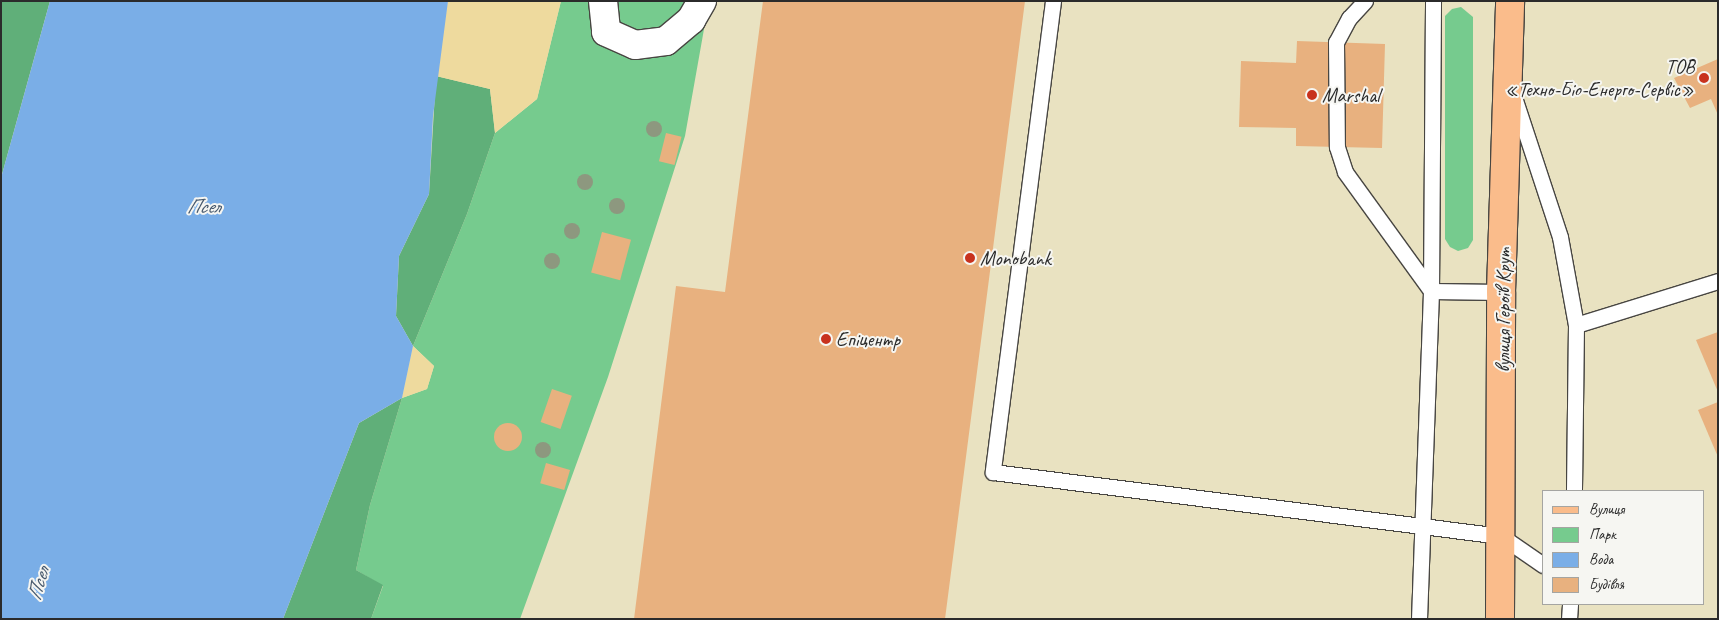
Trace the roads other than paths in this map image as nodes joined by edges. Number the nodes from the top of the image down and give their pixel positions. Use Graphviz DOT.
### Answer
graph roads {
  1 [pos="604,1"];
  2 [pos="702,1"];
  3 [pos="1053,1"];
  4 [pos="1365,1"];
  5 [pos="1433,1"];
  6 [pos="1510,1"];
  7 [pos="1508,81"];
  8 [pos="1718,281"];
  9 [pos="1431,291"];
  10 [pos="1501,292"];
  11 [pos="1576,325"];
  12 [pos="1574,490"];
  13 [pos="1422,527"];
  14 [pos="1501,536"];
  15 [pos="1542,564"];
  16 [pos="1570,605"];
  17 [pos="1419,619"];
  18 [pos="1500,619"];
  19 [pos="1570,619"];
  1 -- 2 [label="street"];
  3 -- 13 [label="lane"];
  4 -- 9 [label="lane"];
  5 -- 9 [label="lane"];
  6 -- 7 [label="main road, вулиця Героїв Крут"];
  7 -- 10 [label="main road, вулиця Героїв Крут"];
  7 -- 11 [label="lane"];
  8 -- 11 [label="lane"];
  9 -- 10 [label="lane"];
  9 -- 13 [label="lane"];
  10 -- 14 [label="main road, вулиця Героїв Крут"];
  11 -- 12 [label="lane"];
  13 -- 14 [label="lane"];
  13 -- 17 [label="lane"];
  14 -- 15 [label="lane"];
  14 -- 18 [label="main road, вулиця Героїв Крут"];
  16 -- 19 [label="lane"];
}
